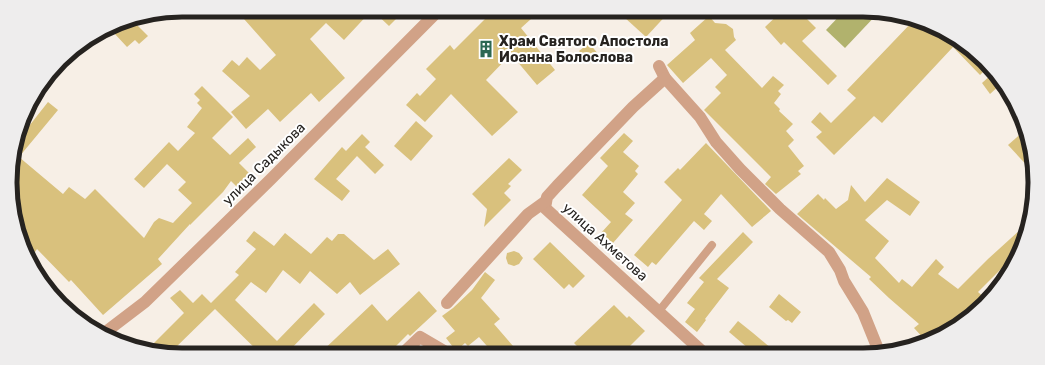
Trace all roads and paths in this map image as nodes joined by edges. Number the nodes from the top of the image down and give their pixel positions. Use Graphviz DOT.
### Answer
graph roads {
  1 [pos="432,17"];
  2 [pos="659,66"];
  3 [pos="665,78"];
  4 [pos="546,201"];
  5 [pos="712,245"];
  6 [pos="447,303"];
  7 [pos="659,311"];
  8 [pos="108,331"];
  9 [pos="408,348"];
  10 [pos="439,348"];
  11 [pos="699,348"];
  12 [pos="877,348"];
  1 -- 8 [label="street, улица Садыкова"];
  2 -- 3 [label="street"];
  3 -- 4 [label="street, улица Ахметова"];
  3 -- 12 [label="street"];
  4 -- 6 [label="street"];
  4 -- 7 [label="street, улица Ахметова"];
  5 -- 7 [label="lane"];
  7 -- 11 [label="street, улица Ахметова"];
  9 -- 10 [label="street"];
}
